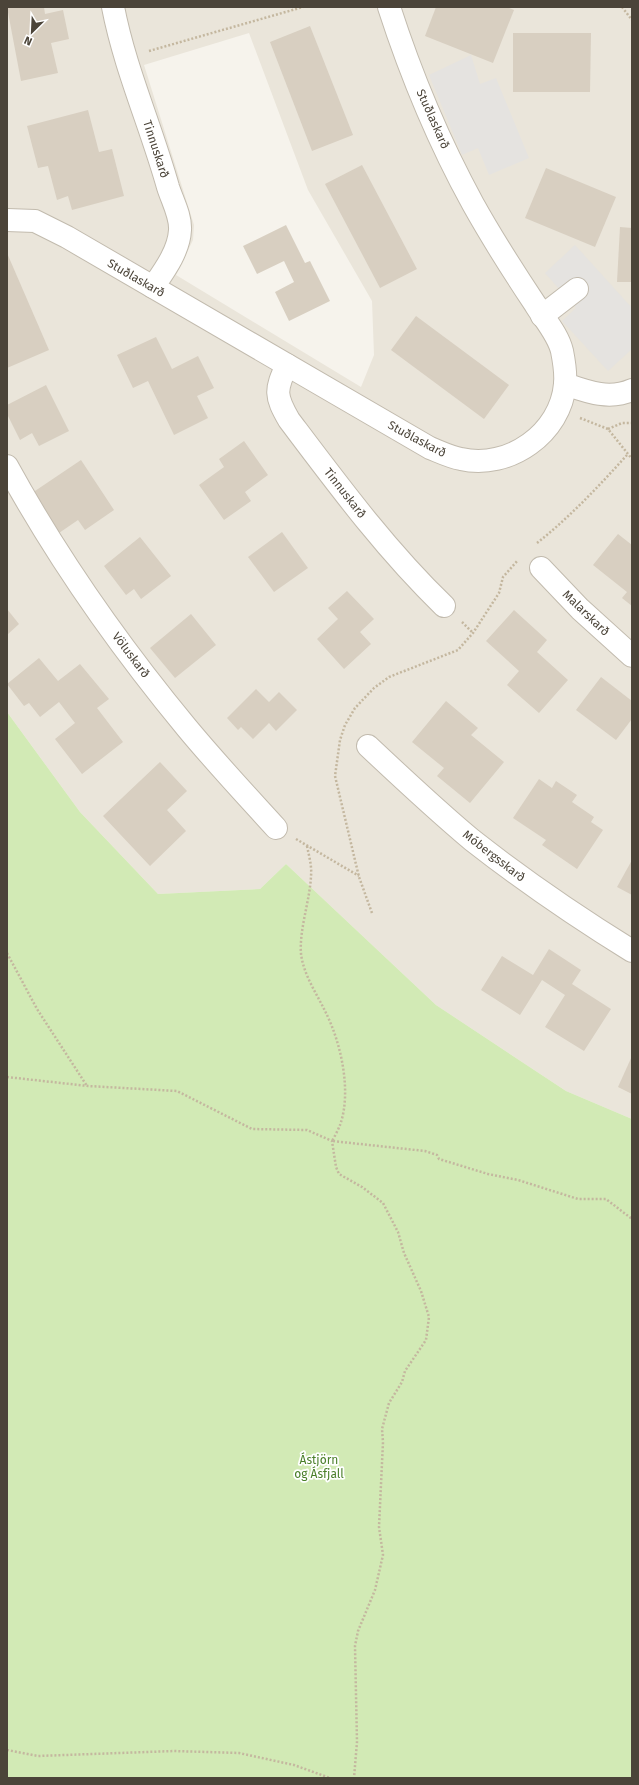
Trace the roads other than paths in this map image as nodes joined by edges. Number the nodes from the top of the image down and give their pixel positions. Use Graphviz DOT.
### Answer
graph roads {
  1 [pos="112,7"];
  2 [pos="390,7"];
  3 [pos="7,220"];
  4 [pos="153,287"];
  5 [pos="577,289"];
  6 [pos="542,316"];
  7 [pos="287,365"];
  8 [pos="566,384"];
  9 [pos="632,390"];
  10 [pos="7,466"];
  11 [pos="541,568"];
  12 [pos="444,606"];
  13 [pos="632,656"];
  14 [pos="368,746"];
  15 [pos="276,828"];
  16 [pos="632,951"];
  1 -- 4 [label="street, Tinnuskarð"];
  2 -- 6 [label="street, Stuðlaskarð"];
  3 -- 4 [label="street, Stuðlaskarð"];
  4 -- 7 [label="street, Stuðlaskarð"];
  5 -- 6 [label="street"];
  6 -- 8 [label="street, Stuðlaskarð"];
  7 -- 8 [label="street, Stuðlaskarð"];
  7 -- 12 [label="street, Tinnuskarð"];
  8 -- 9 [label="street"];
  10 -- 15 [label="street, Völuskarð"];
  11 -- 13 [label="street, Malarskarð"];
  14 -- 16 [label="street, Móbergsskarð"];
}
